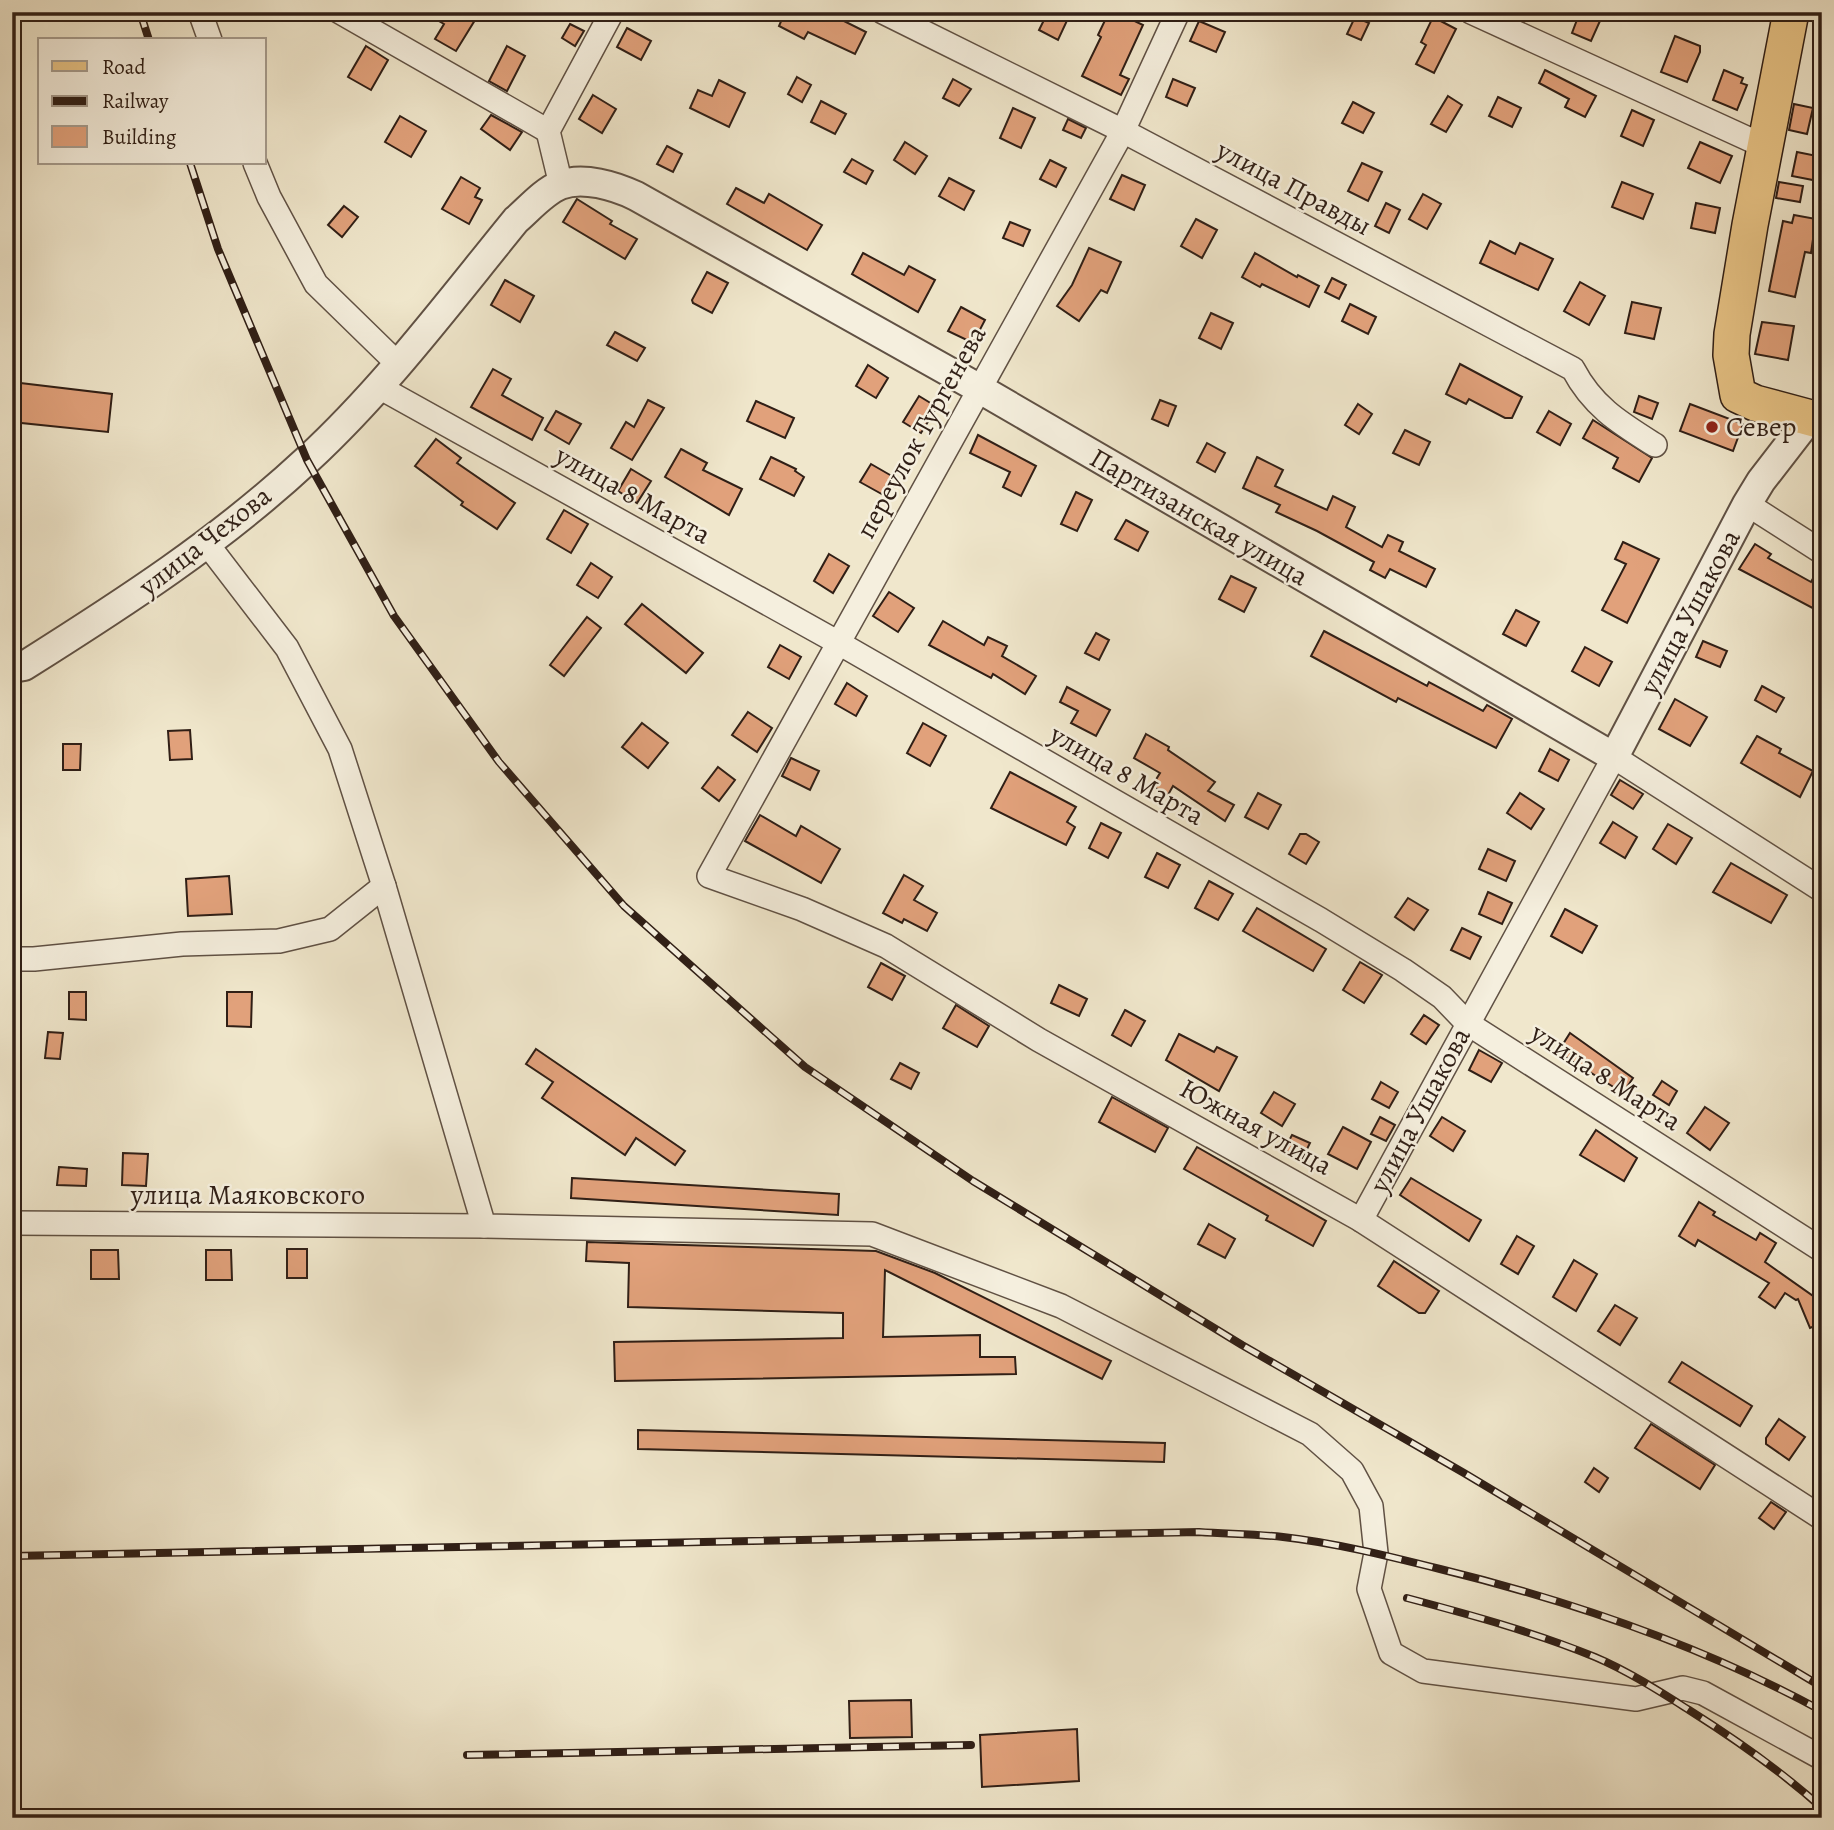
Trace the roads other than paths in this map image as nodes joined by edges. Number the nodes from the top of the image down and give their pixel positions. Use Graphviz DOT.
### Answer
graph roads {
  1 [pos="200,12"];
  2 [pos="340,12"];
  3 [pos="612,12"];
  4 [pos="883,12"];
  5 [pos="1178,12"];
  6 [pos="1471,12"];
  7 [pos="1791,12"];
  8 [pos="208,38"];
  9 [pos="548,131"];
  10 [pos="1123,131"];
  11 [pos="1766,147"];
  12 [pos="255,164"];
  13 [pos="561,185"];
  14 [pos="398,364"];
  15 [pos="379,387"];
  16 [pos="979,389"];
  17 [pos="1816,420"];
  18 [pos="1655,445"];
  19 [pos="1747,503"];
  20 [pos="208,545"];
  21 [pos="1822,552"];
  22 [pos="837,642"];
  23 [pos="12,668"];
  24 [pos="1614,757"];
  25 [pos="709,876"];
  26 [pos="384,886"];
  27 [pos="1822,890"];
  28 [pos="12,959"];
  29 [pos="1467,1023"];
  30 [pos="1361,1220"];
  31 [pos="12,1223"];
  32 [pos="484,1226"];
  33 [pos="1822,1250"];
  34 [pos="1822,1518"];
  35 [pos="1822,1758"];
  1 -- 8 [label="street"];
  2 -- 9 [label="street"];
  3 -- 9 [label="street"];
  4 -- 10 [label="street, улица Правды"];
  5 -- 10 [label="street, переулок Тургенева"];
  6 -- 11 [label="street"];
  7 -- 11 [label="main road, улица Ушакова"];
  9 -- 13 [label="street"];
  10 -- 16 [label="street, переулок Тургенева"];
  10 -- 18 [label="street, улица Правды"];
  11 -- 17 [label="main road, улица Ушакова"];
  12 -- 14 [label="street"];
  13 -- 14 [label="street, улица Чехова"];
  13 -- 16 [label="street, Партизанская улица"];
  14 -- 15 [label="street, улица Чехова"];
  15 -- 20 [label="street, улица Чехова"];
  15 -- 22 [label="street, улица 8 Марта"];
  16 -- 22 [label="street, переулок Тургенева"];
  16 -- 24 [label="street, Партизанская улица"];
  17 -- 19 [label="street, улица Ушакова"];
  19 -- 21 [label="street"];
  19 -- 24 [label="street, улица Ушакова"];
  20 -- 23 [label="street, улица Чехова"];
  20 -- 26 [label="street"];
  22 -- 25 [label="street, переулок Тургенева"];
  22 -- 29 [label="street, улица 8 Марта"];
  24 -- 27 [label="street, Партизанская улица"];
  24 -- 29 [label="street, улица Ушакова"];
  25 -- 30 [label="street, Южная улица"];
  26 -- 28 [label="street"];
  26 -- 32 [label="street"];
  29 -- 30 [label="street, улица Ушакова"];
  29 -- 33 [label="street, улица 8 Марта"];
  30 -- 34 [label="street, Южная улица"];
  31 -- 32 [label="street, улица Маяковского"];
  32 -- 35 [label="street, улица Маяковского"];
}
